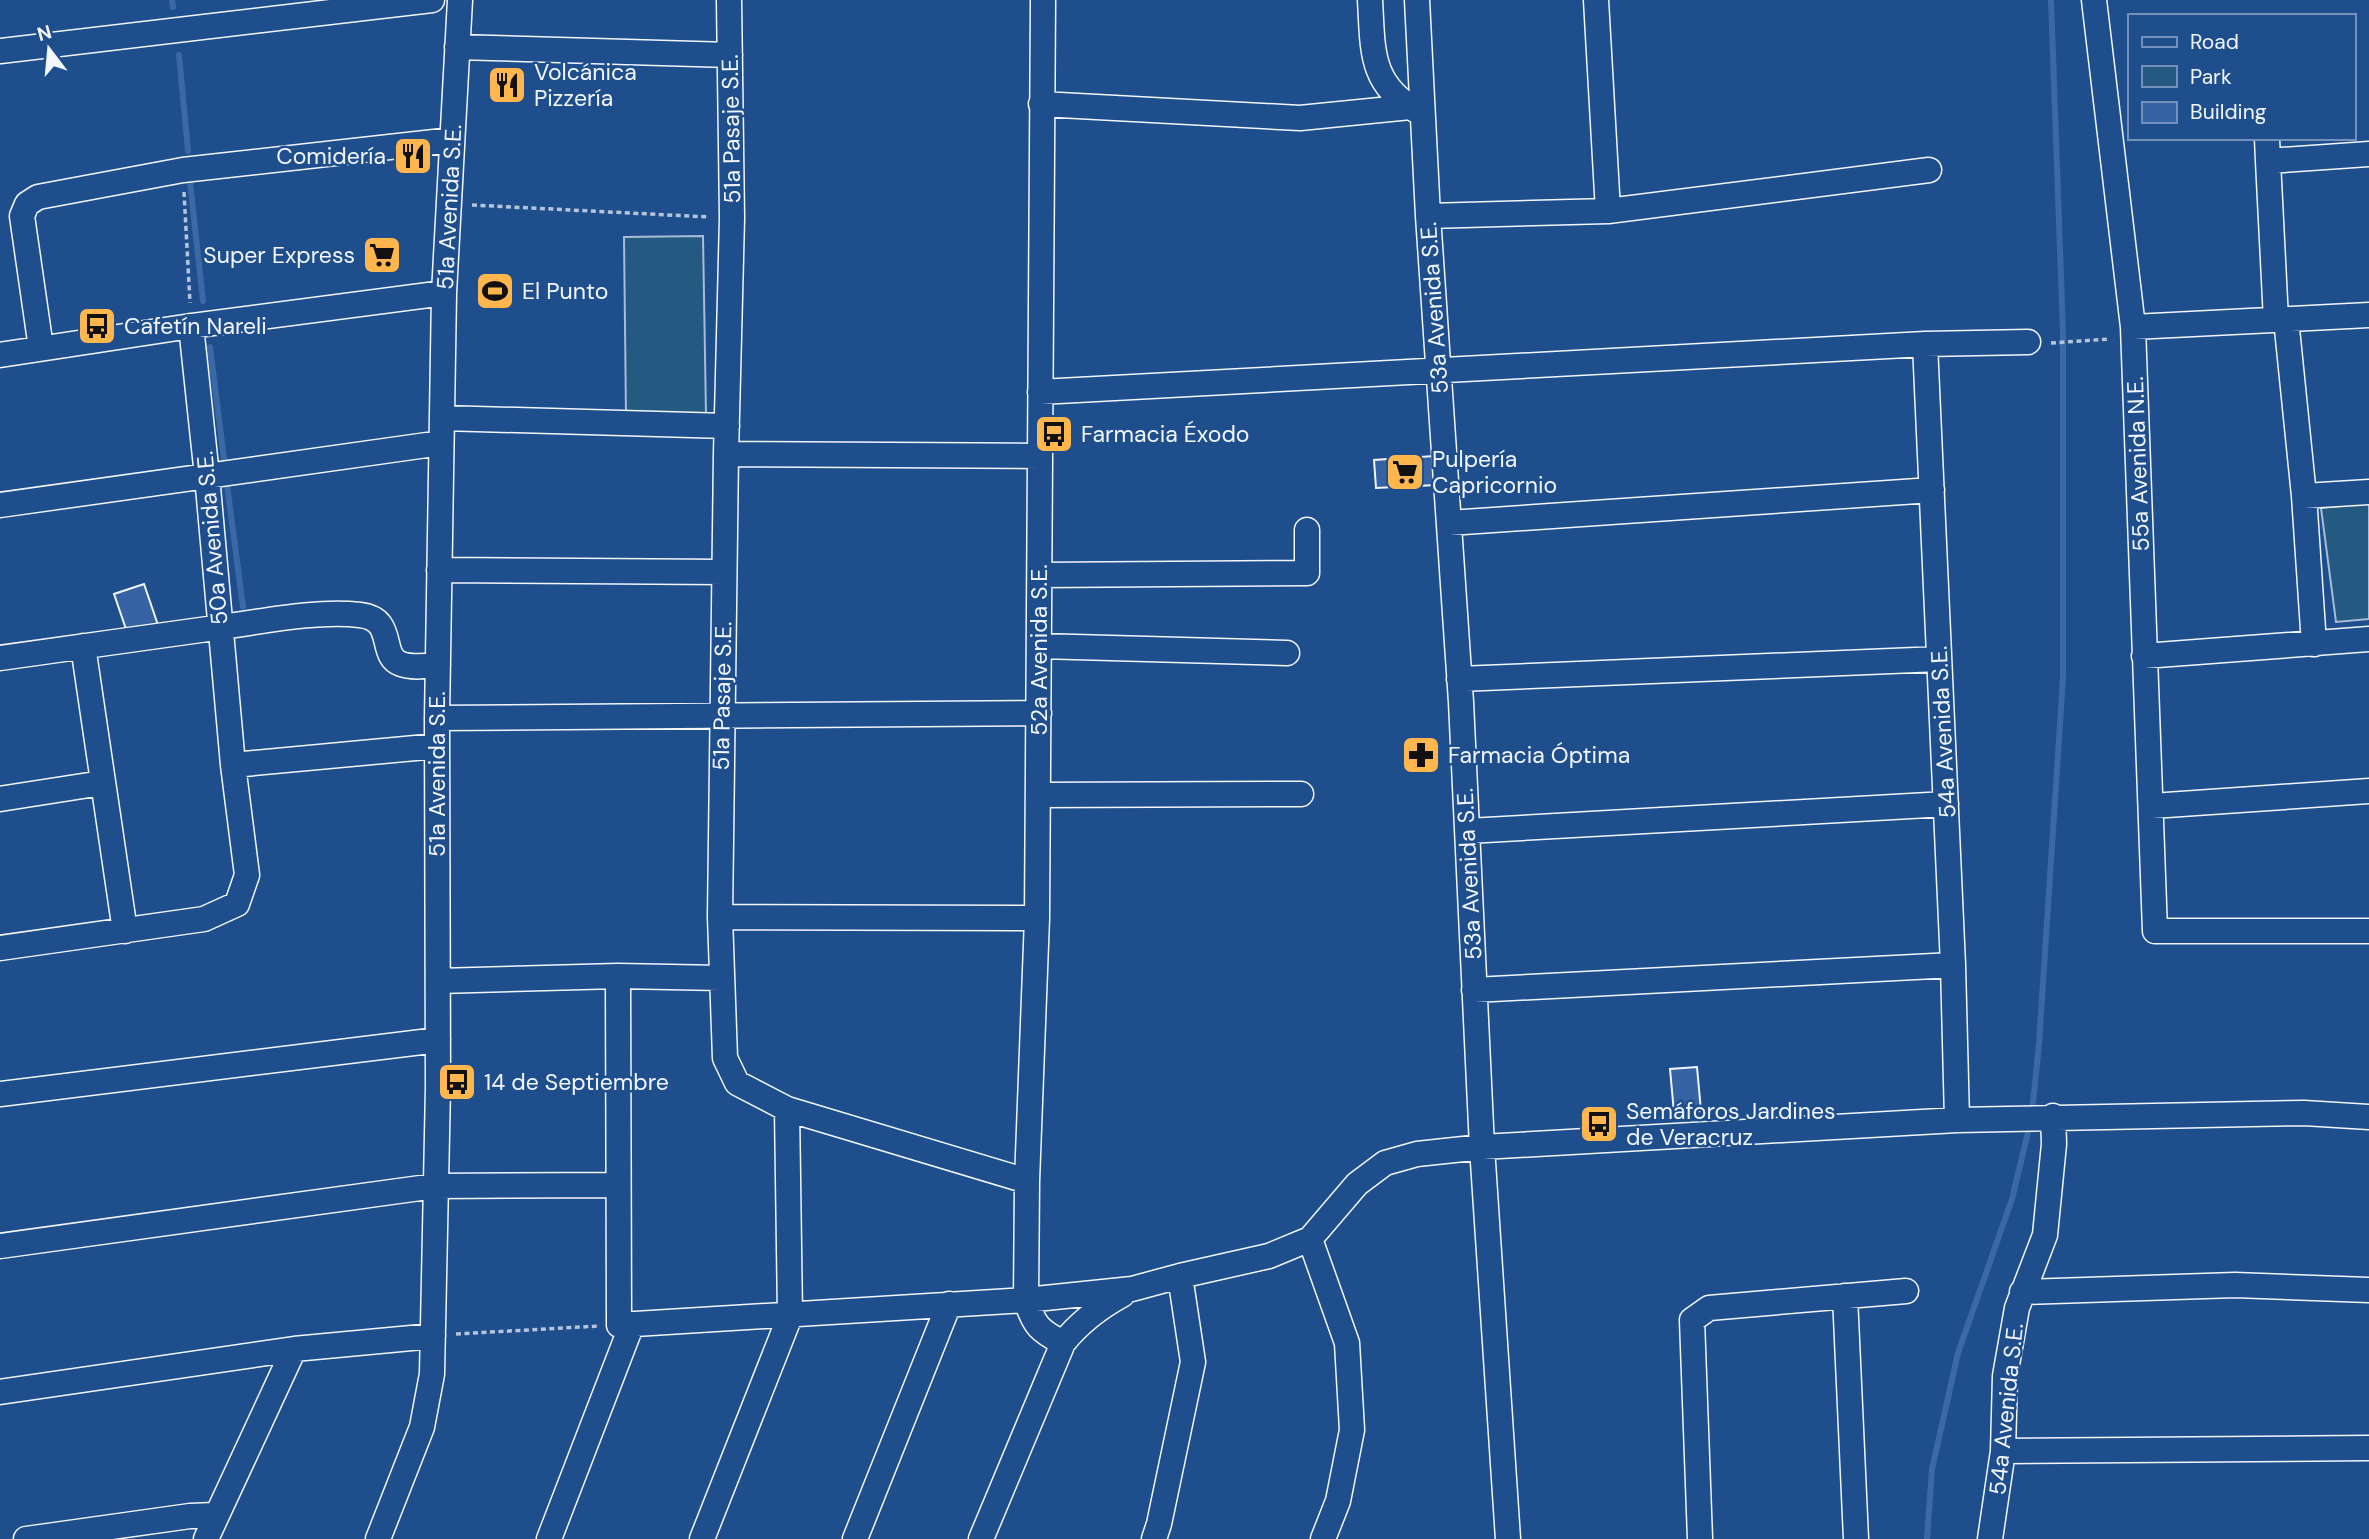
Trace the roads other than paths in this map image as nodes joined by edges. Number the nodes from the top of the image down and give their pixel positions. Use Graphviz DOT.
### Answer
graph roads {
  1 [pos="432,0"];
  2 [pos="460,0"];
  3 [pos="729,0"];
  4 [pos="1043,0"];
  5 [pos="1370,0"];
  6 [pos="1417,0"];
  7 [pos="1597,0"];
  8 [pos="2094,0"];
  9 [pos="457,47"];
  10 [pos="0,51"];
  11 [pos="730,55"];
  12 [pos="1041,104"];
  13 [pos="1416,111"];
  14 [pos="452,140"];
  15 [pos="2267,150"];
  16 [pos="2369,154"];
  17 [pos="1929,170"];
  18 [pos="1608,211"];
  19 [pos="1428,216"];
  20 [pos="444,293"];
  21 [pos="2369,314"];
  22 [pos="2281,319"];
  23 [pos="191,326"];
  24 [pos="2134,332"];
  25 [pos="2037,343"];
  26 [pos="1925,344"];
  27 [pos="41,348"];
  28 [pos="0,355"];
  29 [pos="1438,371"];
  30 [pos="1040,392"];
  31 [pos="442,418"];
  32 [pos="727,426"];
  33 [pos="441,443"];
  34 [pos="726,454"];
  35 [pos="1040,456"];
  36 [pos="219,474"];
  37 [pos="1932,490"];
  38 [pos="2369,492"];
  39 [pos="2304,496"];
  40 [pos="0,505"];
  41 [pos="1449,523"];
  42 [pos="1307,530"];
  43 [pos="439,570"];
  44 [pos="724,572"];
  45 [pos="1040,575"];
  46 [pos="220,627"];
  47 [pos="2369,639"];
  48 [pos="2314,644"];
  49 [pos="83,646"];
  50 [pos="1039,646"];
  51 [pos="1287,653"];
  52 [pos="2144,656"];
  53 [pos="0,658"];
  54 [pos="1939,659"];
  55 [pos="438,666"];
  56 [pos="1459,679"];
  57 [pos="1039,713"];
  58 [pos="722,717"];
  59 [pos="437,718"];
  60 [pos="437,746"];
  61 [pos="233,765"];
  62 [pos="102,783"];
  63 [pos="2369,791"];
  64 [pos="1301,794"];
  65 [pos="1038,795"];
  66 [pos="0,799"];
  67 [pos="1946,804"];
  68 [pos="2152,806"];
  69 [pos="1468,831"];
  70 [pos="720,917"];
  71 [pos="1037,918"];
  72 [pos="2369,930"];
  73 [pos="125,931"];
  74 [pos="4,945"];
  75 [pos="1953,965"];
  76 [pos="618,976"];
  77 [pos="721,978"];
  78 [pos="438,981"];
  79 [pos="1474,990"];
  80 [pos="438,1040"];
  81 [pos="0,1094"];
  82 [pos="788,1109"];
  83 [pos="2038,1117"];
  84 [pos="2369,1117"];
  85 [pos="1957,1119"];
  86 [pos="1482,1147"];
  87 [pos="1027,1181"];
  88 [pos="618,1185"];
  89 [pos="435,1186"];
  90 [pos="1310,1239"];
  91 [pos="0,1247"];
  92 [pos="1180,1276"];
  93 [pos="1132,1289"];
  94 [pos="2369,1290"];
  95 [pos="1906,1291"];
  96 [pos="2022,1292"];
  97 [pos="1845,1296"];
  98 [pos="1026,1300"];
  99 [pos="949,1304"];
  100 [pos="790,1316"];
  101 [pos="625,1324"];
  102 [pos="433,1336"];
  103 [pos="1063,1343"];
  104 [pos="294,1349"];
  105 [pos="0,1392"];
  106 [pos="2369,1448"];
  107 [pos="2003,1451"];
  108 [pos="215,1515"];
  109 [pos="26,1539"];
  110 [pos="206,1539"];
  111 [pos="378,1539"];
  112 [pos="549,1539"];
  113 [pos="702,1539"];
  114 [pos="855,1539"];
  115 [pos="981,1539"];
  116 [pos="1154,1539"];
  117 [pos="1323,1539"];
  118 [pos="1508,1539"];
  119 [pos="1700,1539"];
  120 [pos="1856,1539"];
  121 [pos="1990,1539"];
  1 -- 10 [label="street"];
  2 -- 9 [label="street, 51a Avenida S.E."];
  3 -- 11 [label="street, 51a Pasaje S.E."];
  4 -- 12 [label="street, 52a Avenida S.E."];
  5 -- 13 [label="street"];
  6 -- 13 [label="street, 53a Avenida S.E."];
  7 -- 18 [label="street"];
  8 -- 24 [label="street, 55a Avenida N.E."];
  9 -- 11 [label="street"];
  9 -- 14 [label="street, 51a Avenida S.E."];
  11 -- 32 [label="street, 51a Pasaje S.E."];
  12 -- 13 [label="street"];
  12 -- 30 [label="street, 52a Avenida S.E."];
  13 -- 19 [label="street, 53a Avenida S.E."];
  14 -- 20 [label="street, 51a Avenida S.E."];
  14 -- 27 [label="street"];
  15 -- 16 [label="street"];
  15 -- 22 [label="street"];
  17 -- 18 [label="street"];
  18 -- 19 [label="street"];
  19 -- 29 [label="street, 53a Avenida S.E."];
  20 -- 23 [label="street"];
  20 -- 31 [label="street, 51a Avenida S.E."];
  21 -- 22 [label="street"];
  22 -- 24 [label="street"];
  22 -- 39 [label="street"];
  23 -- 27 [label="street"];
  23 -- 36 [label="street, 50a Avenida S.E."];
  24 -- 52 [label="street, 55a Avenida N.E."];
  25 -- 26 [label="street"];
  26 -- 29 [label="street"];
  26 -- 37 [label="street, 54a Avenida S.E."];
  27 -- 28 [label="street"];
  29 -- 30 [label="street"];
  29 -- 41 [label="street, 53a Avenida S.E."];
  30 -- 35 [label="street, 52a Avenida S.E."];
  31 -- 32 [label="street"];
  31 -- 33 [label="street, 51a Avenida S.E."];
  32 -- 34 [label="street, 51a Pasaje S.E."];
  33 -- 36 [label="street"];
  33 -- 43 [label="street, 51a Avenida S.E."];
  34 -- 35 [label="street"];
  34 -- 44 [label="street, 51a Pasaje S.E."];
  35 -- 45 [label="street, 52a Avenida S.E."];
  36 -- 40 [label="street"];
  36 -- 46 [label="street, 50a Avenida S.E."];
  37 -- 41 [label="street"];
  37 -- 54 [label="street, 54a Avenida S.E."];
  38 -- 39 [label="street"];
  39 -- 48 [label="street"];
  41 -- 56 [label="street, 53a Avenida S.E."];
  42 -- 45 [label="street"];
  43 -- 44 [label="street"];
  43 -- 55 [label="street, 51a Avenida S.E."];
  44 -- 58 [label="street, 51a Pasaje S.E."];
  45 -- 50 [label="street, 52a Avenida S.E."];
  46 -- 49 [label="street"];
  46 -- 55 [label="street"];
  46 -- 61 [label="street, 50a Avenida S.E."];
  47 -- 48 [label="street"];
  48 -- 52 [label="street"];
  49 -- 53 [label="street"];
  49 -- 62 [label="street"];
  50 -- 51 [label="street"];
  50 -- 57 [label="street, 52a Avenida S.E."];
  52 -- 68 [label="street, 55a Avenida N.E."];
  54 -- 56 [label="street"];
  54 -- 67 [label="street, 54a Avenida S.E."];
  55 -- 59 [label="street, 51a Avenida S.E."];
  56 -- 69 [label="street, 53a Avenida S.E."];
  57 -- 58 [label="street"];
  57 -- 65 [label="street, 52a Avenida S.E."];
  58 -- 59 [label="street"];
  58 -- 70 [label="street, 51a Pasaje S.E."];
  59 -- 60 [label="street, 51a Avenida S.E."];
  60 -- 61 [label="street"];
  60 -- 78 [label="street, 51a Avenida S.E."];
  61 -- 73 [label="street, 50a Avenida S.E."];
  62 -- 66 [label="street"];
  62 -- 73 [label="street"];
  63 -- 68 [label="street"];
  64 -- 65 [label="street"];
  65 -- 71 [label="street, 52a Avenida S.E."];
  67 -- 69 [label="street"];
  67 -- 75 [label="street, 54a Avenida S.E."];
  68 -- 72 [label="street, 55a Avenida N.E."];
  69 -- 79 [label="street, 53a Avenida S.E."];
  70 -- 71 [label="street"];
  70 -- 77 [label="street, 51a Pasaje S.E."];
  71 -- 87 [label="street, 52a Avenida S.E."];
  73 -- 74 [label="street"];
  75 -- 79 [label="street"];
  75 -- 85 [label="street, 54a Avenida S.E."];
  76 -- 77 [label="street"];
  76 -- 78 [label="street"];
  76 -- 88 [label="street"];
  77 -- 82 [label="street, 51a Pasaje S.E."];
  78 -- 80 [label="street, 51a Avenida S.E."];
  79 -- 86 [label="street, 53a Avenida S.E."];
  80 -- 81 [label="street"];
  80 -- 89 [label="street, 51a Avenida S.E."];
  82 -- 87 [label="street, 51a Pasaje S.E."];
  82 -- 100 [label="street"];
  83 -- 84 [label="street"];
  83 -- 85 [label="street"];
  83 -- 96 [label="street, 54a Avenida S.E."];
  85 -- 86 [label="street"];
  86 -- 90 [label="street"];
  86 -- 118 [label="street, 53a Avenida S.E."];
  87 -- 98 [label="street, 52a Avenida S.E."];
  88 -- 89 [label="street"];
  88 -- 101 [label="street"];
  89 -- 91 [label="street"];
  89 -- 102 [label="street, 51a Avenida S.E."];
  90 -- 92 [label="street"];
  90 -- 117 [label="street"];
  92 -- 93 [label="street"];
  92 -- 116 [label="street"];
  93 -- 98 [label="street"];
  93 -- 103 [label="street"];
  94 -- 96 [label="street"];
  95 -- 97 [label="street"];
  96 -- 107 [label="street, 54a Avenida S.E."];
  97 -- 119 [label="street"];
  97 -- 120 [label="street"];
  98 -- 99 [label="street"];
  98 -- 103 [label="street"];
  99 -- 100 [label="street"];
  99 -- 114 [label="street"];
  100 -- 101 [label="street"];
  100 -- 113 [label="street"];
  101 -- 112 [label="street"];
  102 -- 104 [label="street"];
  102 -- 111 [label="street, 51a Avenida S.E."];
  103 -- 115 [label="street"];
  104 -- 105 [label="street"];
  104 -- 108 [label="street"];
  106 -- 107 [label="street"];
  107 -- 121 [label="street, 54a Avenida S.E."];
  108 -- 109 [label="street"];
  108 -- 110 [label="street"];
}
